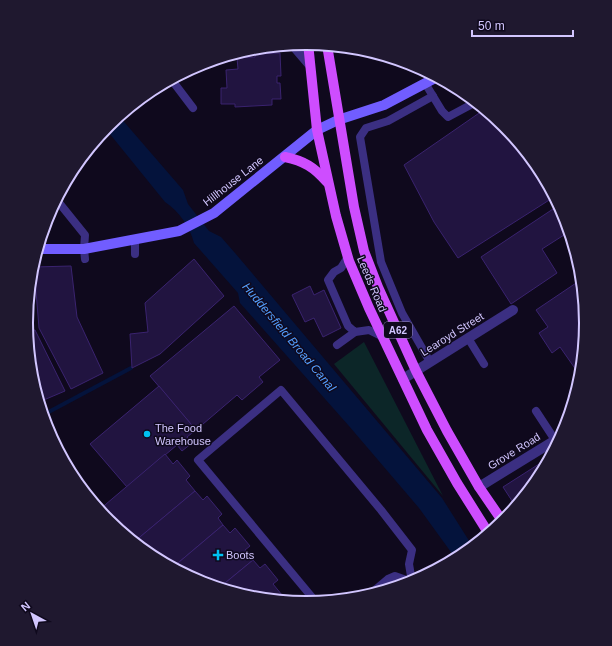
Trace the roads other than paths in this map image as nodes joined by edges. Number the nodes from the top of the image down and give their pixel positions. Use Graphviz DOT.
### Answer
graph roads {
  1 [pos="298,50"];
  2 [pos="309,50"];
  3 [pos="328,51"];
  4 [pos="310,65"];
  5 [pos="431,80"];
  6 [pos="425,83"];
  7 [pos="175,84"];
  8 [pos="433,96"];
  9 [pos="471,105"];
  10 [pos="193,108"];
  11 [pos="338,120"];
  12 [pos="317,130"];
  13 [pos="285,156"];
  14 [pos="328,183"];
  15 [pos="60,204"];
  16 [pos="135,239"];
  17 [pos="43,250"];
  18 [pos="84,254"];
  19 [pos="135,254"];
  20 [pos="348,257"];
  21 [pos="513,310"];
  22 [pos="355,332"];
  23 [pos="383,337"];
  24 [pos="468,338"];
  25 [pos="337,345"];
  26 [pos="430,362"];
  27 [pos="484,364"];
  28 [pos="416,371"];
  29 [pos="402,379"];
  30 [pos="536,411"];
  31 [pos="555,434"];
  32 [pos="552,442"];
  33 [pos="479,487"];
  34 [pos="499,516"];
  35 [pos="485,528"];
  36 [pos="411,575"];
  37 [pos="402,578"];
  38 [pos="384,585"];
  39 [pos="311,596"];
  1 -- 4 [label="street"];
  2 -- 4 [label="main road, Leeds Road / A62"];
  3 -- 11 [label="main road, Leeds Road / A62"];
  4 -- 12 [label="main road, Leeds Road / A62"];
  5 -- 6 [label="street, Hillhouse Lane"];
  6 -- 8 [label="lane"];
  6 -- 11 [label="street, Hillhouse Lane"];
  7 -- 10 [label="lane"];
  8 -- 9 [label="lane"];
  8 -- 26 [label="lane"];
  11 -- 12 [label="street, Hillhouse Lane"];
  11 -- 28 [label="main road, Leeds Road / A62"];
  12 -- 13 [label="street, Hillhouse Lane"];
  12 -- 14 [label="main road, Leeds Road / A62"];
  13 -- 14 [label="main road"];
  13 -- 16 [label="street, Hillhouse Lane"];
  14 -- 20 [label="main road, Leeds Road / A62"];
  15 -- 18 [label="lane"];
  16 -- 18 [label="street, Hillhouse Lane"];
  16 -- 19 [label="lane"];
  17 -- 18 [label="street, Hillhouse Lane"];
  20 -- 22 [label="lane"];
  20 -- 23 [label="main road, Leeds Road / A62"];
  21 -- 24 [label="street, Learoyd Street"];
  22 -- 23 [label="lane"];
  22 -- 25 [label="lane"];
  23 -- 29 [label="main road, Leeds Road / A62"];
  24 -- 26 [label="street, Learoyd Street"];
  24 -- 27 [label="lane"];
  26 -- 28 [label="street, Learoyd Street"];
  28 -- 29 [label="street, Learoyd Street"];
  28 -- 33 [label="main road, Leeds Road / A62"];
  29 -- 35 [label="main road, Leeds Road / A62"];
  30 -- 31 [label="lane"];
  32 -- 33 [label="street, Grove Road"];
  33 -- 34 [label="main road, Leeds Road / A62"];
  36 -- 39 [label="lane"];
  37 -- 38 [label="lane"];
}
